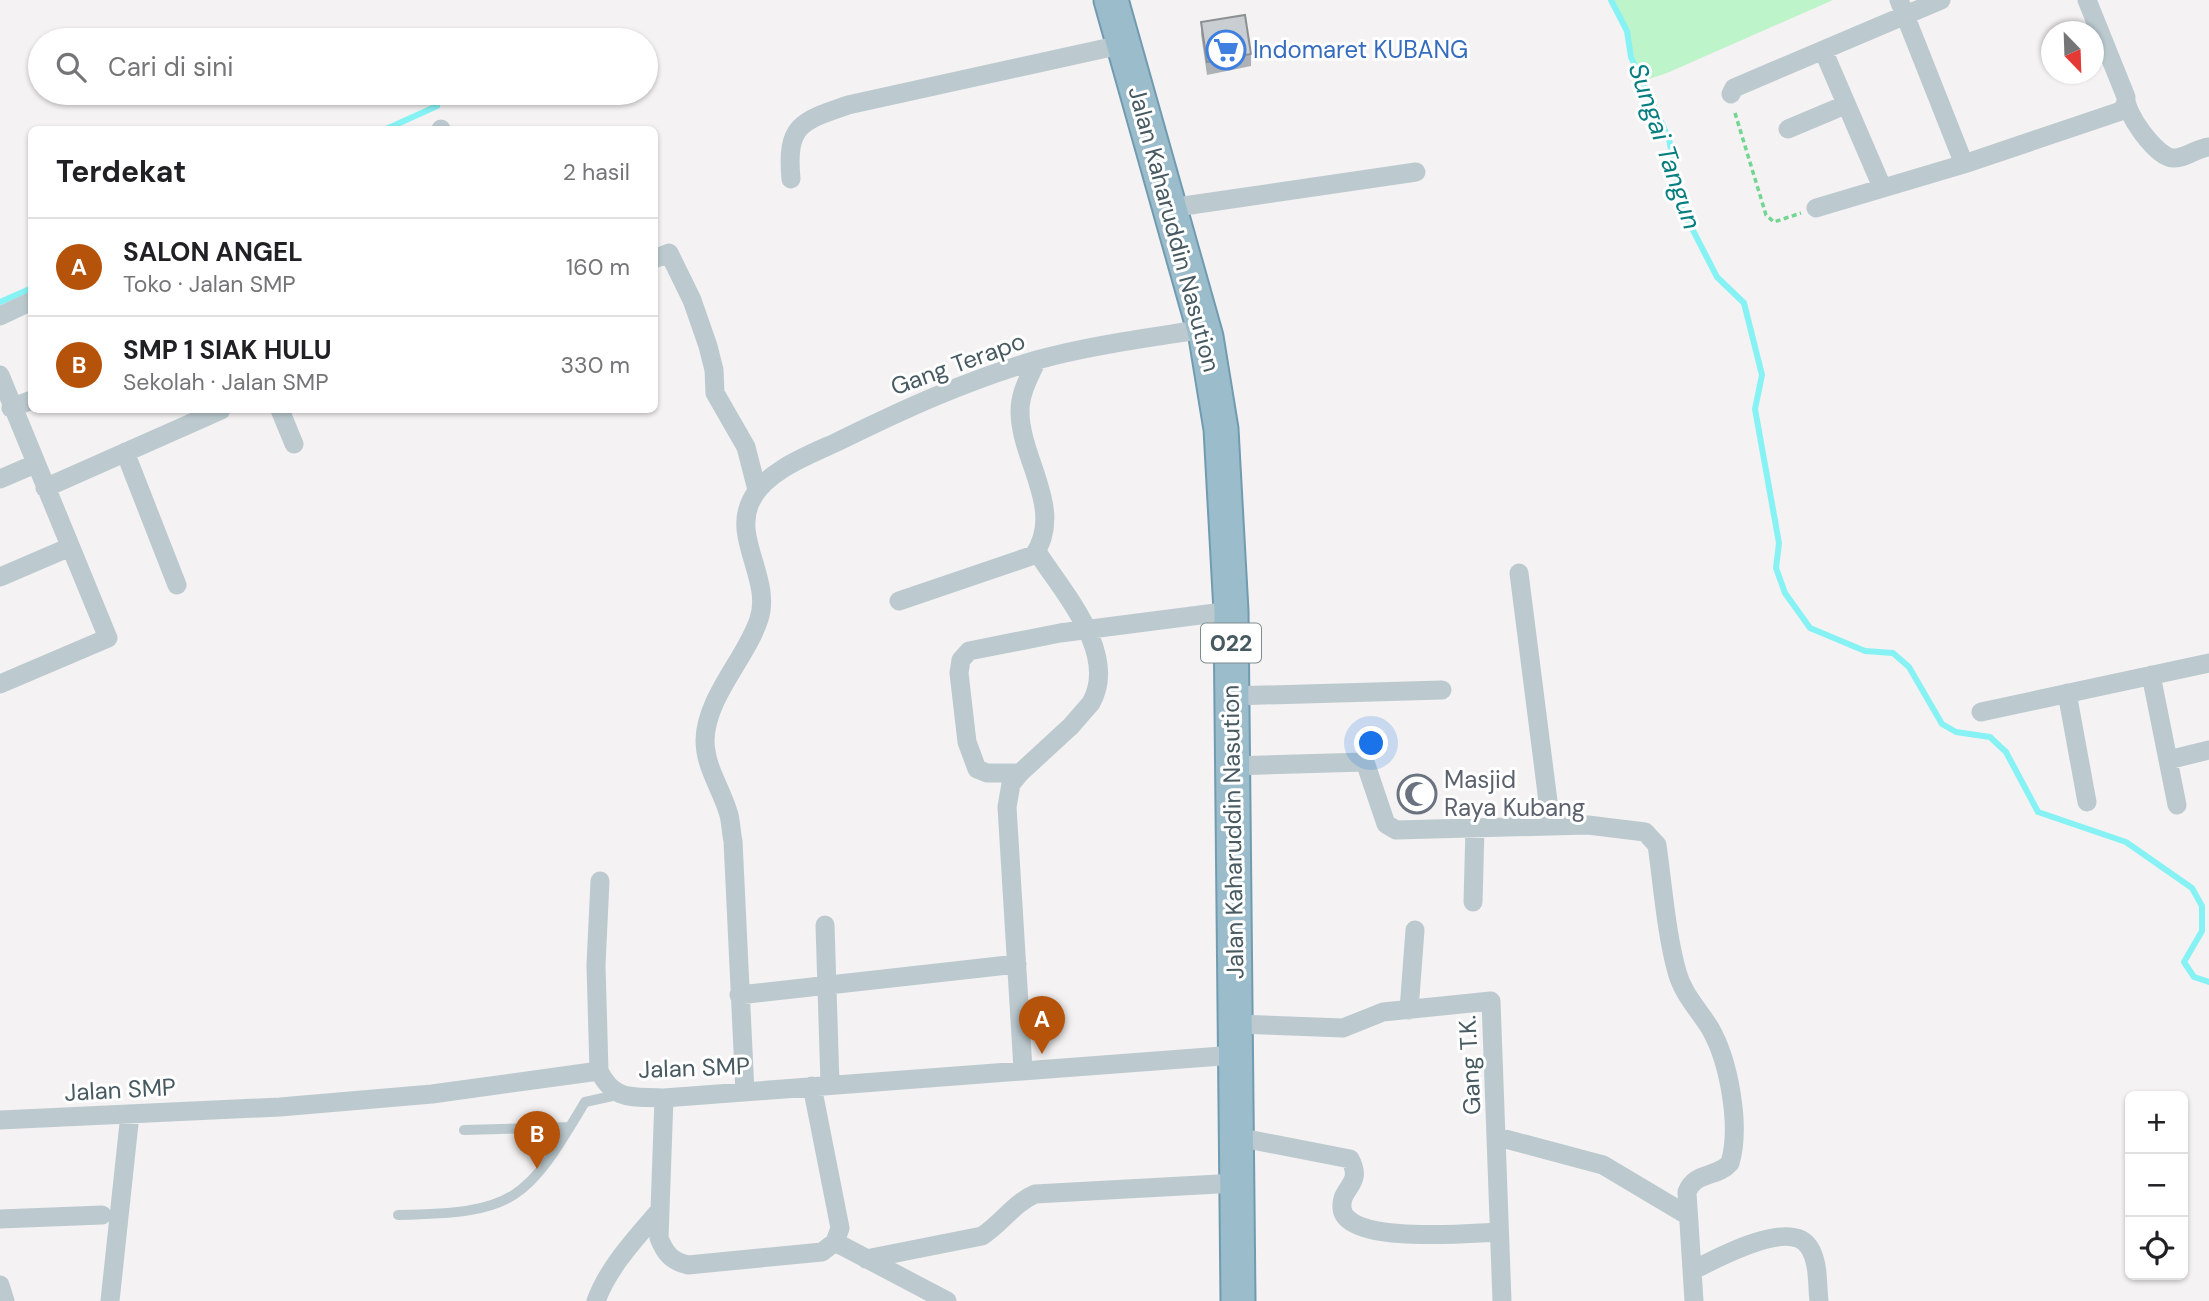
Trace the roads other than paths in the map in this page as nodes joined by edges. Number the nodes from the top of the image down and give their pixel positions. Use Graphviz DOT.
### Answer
graph roads {
  1 [pos="1111,0"];
  2 [pos="1941,0"];
  3 [pos="2087,0"];
  4 [pos="1903,8"];
  5 [pos="1125,44"];
  6 [pos="1823,50"];
  7 [pos="1731,94"];
  8 [pos="1845,105"];
  9 [pos="2125,105"];
  10 [pos="1788,129"];
  11 [pos="2209,147"];
  12 [pos="1964,164"];
  13 [pos="1416,172"];
  14 [pos="790,179"];
  15 [pos="1882,187"];
  16 [pos="1170,208"];
  17 [pos="1816,208"];
  18 [pos="658,257"];
  19 [pos="28,303"];
  20 [pos="0,316"];
  21 [pos="1204,329"];
  22 [pos="1037,360"];
  23 [pos="0,375"];
  24 [pos="28,402"];
  25 [pos="11,408"];
  26 [pos="214,413"];
  27 [pos="281,413"];
  28 [pos="294,444"];
  29 [pos="125,453"];
  30 [pos="34,464"];
  31 [pos="0,479"];
  32 [pos="45,488"];
  33 [pos="754,494"];
  34 [pos="70,547"];
  35 [pos="1037,552"];
  36 [pos="1519,573"];
  37 [pos="0,577"];
  38 [pos="177,585"];
  39 [pos="899,601"];
  40 [pos="1231,611"];
  41 [pos="1087,630"];
  42 [pos="2209,663"];
  43 [pos="2151,675"];
  44 [pos="0,684"];
  45 [pos="1442,690"];
  46 [pos="2067,693"];
  47 [pos="1231,696"];
  48 [pos="1981,712"];
  49 [pos="2209,750"];
  50 [pos="2168,760"];
  51 [pos="1232,766"];
  52 [pos="1020,773"];
  53 [pos="2087,802"];
  54 [pos="2177,805"];
  55 [pos="1551,825"];
  56 [pos="1475,828"];
  57 [pos="600,881"];
  58 [pos="1473,902"];
  59 [pos="825,925"];
  60 [pos="1415,930"];
  61 [pos="1017,964"];
  62 [pos="826,985"];
  63 [pos="739,995"];
  64 [pos="1409,1010"];
  65 [pos="1235,1039"];
  66 [pos="1023,1069"];
  67 [pos="598,1071"];
  68 [pos="821,1085"];
  69 [pos="745,1091"];
  70 [pos="617,1095"];
  71 [pos="664,1098"];
  72 [pos="130,1114"];
  73 [pos="0,1120"];
  74 [pos="570,1127"];
  75 [pos="464,1130"];
  76 [pos="1237,1137"];
  77 [pos="1498,1137"];
  78 [pos="1237,1183"];
  79 [pos="660,1210"];
  80 [pos="102,1215"];
  81 [pos="398,1215"];
  82 [pos="1688,1215"];
  83 [pos="0,1219"];
  84 [pos="1498,1233"];
  85 [pos="835,1242"];
  86 [pos="866,1259"];
  87 [pos="1692,1270"];
  88 [pos="0,1285"];
  89 [pos="5,1301"];
  90 [pos="110,1301"];
  91 [pos="596,1301"];
  92 [pos="947,1301"];
  93 [pos="1238,1301"];
  94 [pos="1502,1301"];
  95 [pos="1694,1301"];
  96 [pos="1819,1301"];
  1 -- 5 [label="highway, Jalan Kaharuddin Nasution / 022"];
  2 -- 4 [label="street"];
  3 -- 9 [label="street"];
  4 -- 6 [label="street"];
  4 -- 12 [label="street"];
  5 -- 14 [label="street"];
  5 -- 16 [label="highway, Jalan Kaharuddin Nasution / 022"];
  6 -- 7 [label="street"];
  6 -- 8 [label="street"];
  8 -- 10 [label="street"];
  8 -- 15 [label="street"];
  9 -- 11 [label="street"];
  9 -- 12 [label="street"];
  12 -- 15 [label="street"];
  13 -- 16 [label="street"];
  15 -- 17 [label="street"];
  16 -- 21 [label="highway, Jalan Kaharuddin Nasution / 022"];
  18 -- 33 [label="street"];
  19 -- 20 [label="street"];
  21 -- 22 [label="street, Gang Terapo"];
  21 -- 40 [label="highway, Jalan Kaharuddin Nasution / 022"];
  22 -- 33 [label="street, Gang Terapo"];
  22 -- 35 [label="street"];
  23 -- 25 [label="street"];
  24 -- 25 [label="street"];
  25 -- 30 [label="street"];
  26 -- 29 [label="street"];
  27 -- 28 [label="street"];
  29 -- 32 [label="street"];
  29 -- 38 [label="street"];
  30 -- 31 [label="street"];
  30 -- 32 [label="street"];
  32 -- 34 [label="street"];
  33 -- 63 [label="street"];
  34 -- 37 [label="street"];
  34 -- 44 [label="street"];
  35 -- 39 [label="street"];
  35 -- 41 [label="street"];
  36 -- 55 [label="street"];
  40 -- 41 [label="street"];
  40 -- 47 [label="highway, Jalan Kaharuddin Nasution / 022"];
  41 -- 52 [label="street"];
  41 -- 52 [label="street"];
  42 -- 43 [label="street"];
  43 -- 46 [label="street"];
  43 -- 50 [label="street"];
  45 -- 47 [label="street"];
  46 -- 48 [label="street"];
  46 -- 53 [label="street"];
  47 -- 51 [label="highway, Jalan Kaharuddin Nasution / 022"];
  49 -- 50 [label="street"];
  50 -- 54 [label="street"];
  51 -- 56 [label="street"];
  51 -- 65 [label="highway, Jalan Kaharuddin Nasution / 022"];
  52 -- 61 [label="street"];
  55 -- 56 [label="street"];
  55 -- 82 [label="street"];
  56 -- 58 [label="street"];
  57 -- 67 [label="street"];
  59 -- 62 [label="street"];
  60 -- 64 [label="street"];
  61 -- 62 [label="street"];
  61 -- 66 [label="street"];
  62 -- 63 [label="street"];
  62 -- 68 [label="street"];
  63 -- 69 [label="street"];
  64 -- 65 [label="street, Gang T.K."];
  64 -- 77 [label="street, Gang T.K."];
  65 -- 66 [label="street, Jalan SMP"];
  65 -- 76 [label="highway, Jalan Kaharuddin Nasution / 022"];
  66 -- 68 [label="street, Jalan SMP"];
  67 -- 70 [label="street, Jalan SMP"];
  67 -- 72 [label="street, Jalan SMP"];
  68 -- 69 [label="street, Jalan SMP"];
  68 -- 85 [label="street"];
  69 -- 71 [label="street, Jalan SMP"];
  70 -- 71 [label="street, Jalan SMP"];
  70 -- 74 [label="lane"];
  71 -- 79 [label="street"];
  72 -- 73 [label="street, Jalan SMP"];
  72 -- 90 [label="street"];
  74 -- 75 [label="lane"];
  74 -- 81 [label="lane"];
  76 -- 78 [label="highway, Jalan Kaharuddin Nasution / 022"];
  76 -- 84 [label="street"];
  77 -- 82 [label="street"];
  77 -- 84 [label="street, Gang T.K."];
  78 -- 86 [label="street"];
  78 -- 93 [label="highway, Jalan Kaharuddin Nasution / 022"];
  79 -- 85 [label="street"];
  79 -- 91 [label="street"];
  80 -- 83 [label="street"];
  82 -- 87 [label="street"];
  84 -- 94 [label="street, Gang T.K."];
  85 -- 86 [label="street"];
  86 -- 92 [label="street"];
  87 -- 95 [label="street"];
  87 -- 96 [label="street"];
  88 -- 89 [label="street"];
}
